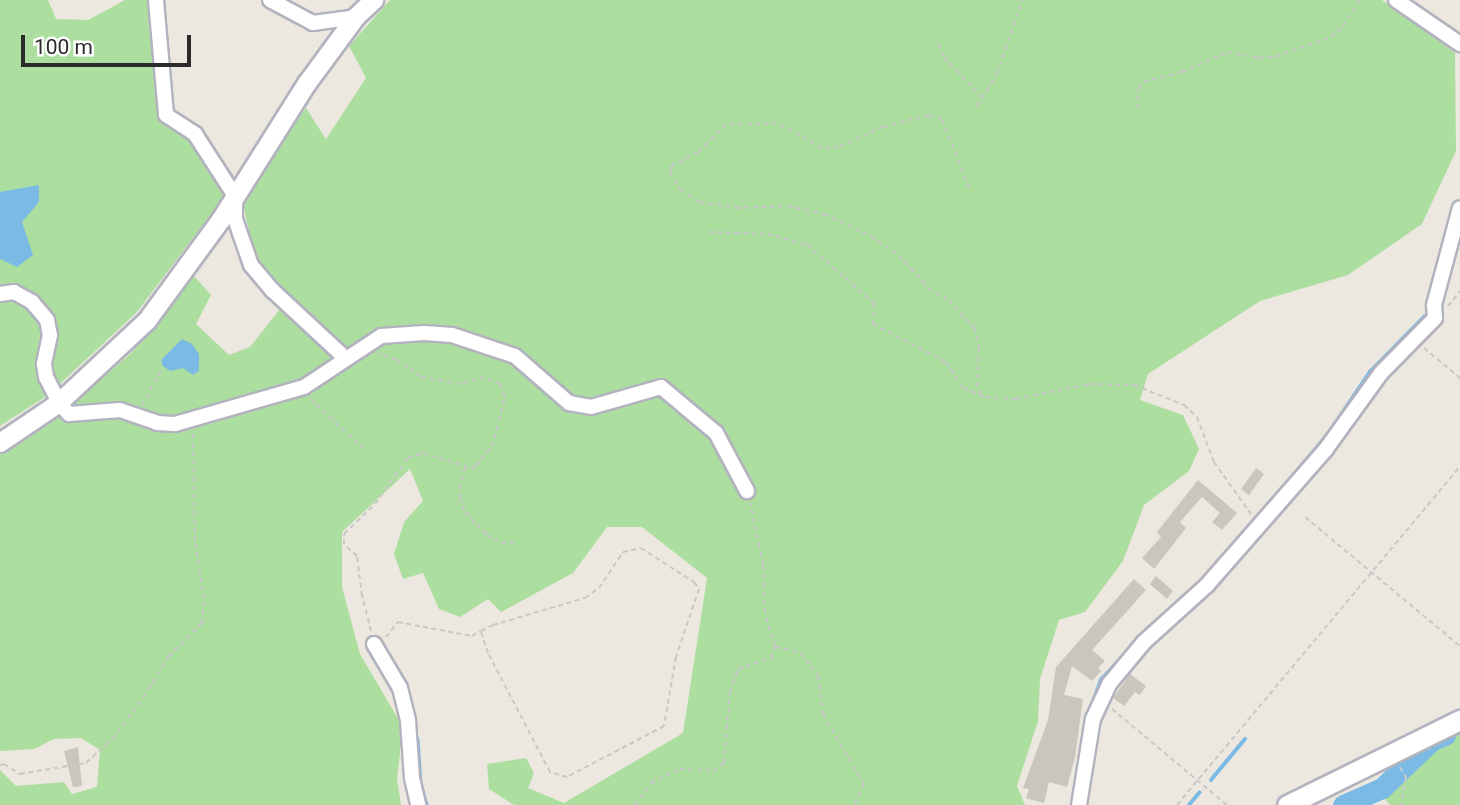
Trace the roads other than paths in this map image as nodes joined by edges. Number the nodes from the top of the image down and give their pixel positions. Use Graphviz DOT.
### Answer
graph roads {
  1 [pos="156,0"];
  2 [pos="270,0"];
  3 [pos="374,0"];
  4 [pos="1396,0"];
  5 [pos="356,17"];
  6 [pos="1460,44"];
  7 [pos="235,196"];
  8 [pos="1460,208"];
  9 [pos="0,294"];
  10 [pos="345,358"];
  11 [pos="59,403"];
  12 [pos="0,443"];
  13 [pos="747,491"];
  14 [pos="379,645"];
  15 [pos="1460,720"];
  16 [pos="418,805"];
  17 [pos="1079,805"];
  18 [pos="1287,805"];
  1 -- 7 [label="street"];
  2 -- 5 [label="street"];
  3 -- 5 [label="street"];
  4 -- 6 [label="street"];
  5 -- 7 [label="street"];
  7 -- 10 [label="street"];
  7 -- 11 [label="street"];
  8 -- 17 [label="street"];
  9 -- 11 [label="street"];
  10 -- 11 [label="street"];
  10 -- 13 [label="street"];
  11 -- 12 [label="street"];
  14 -- 16 [label="street"];
  15 -- 18 [label="main road"];
}
